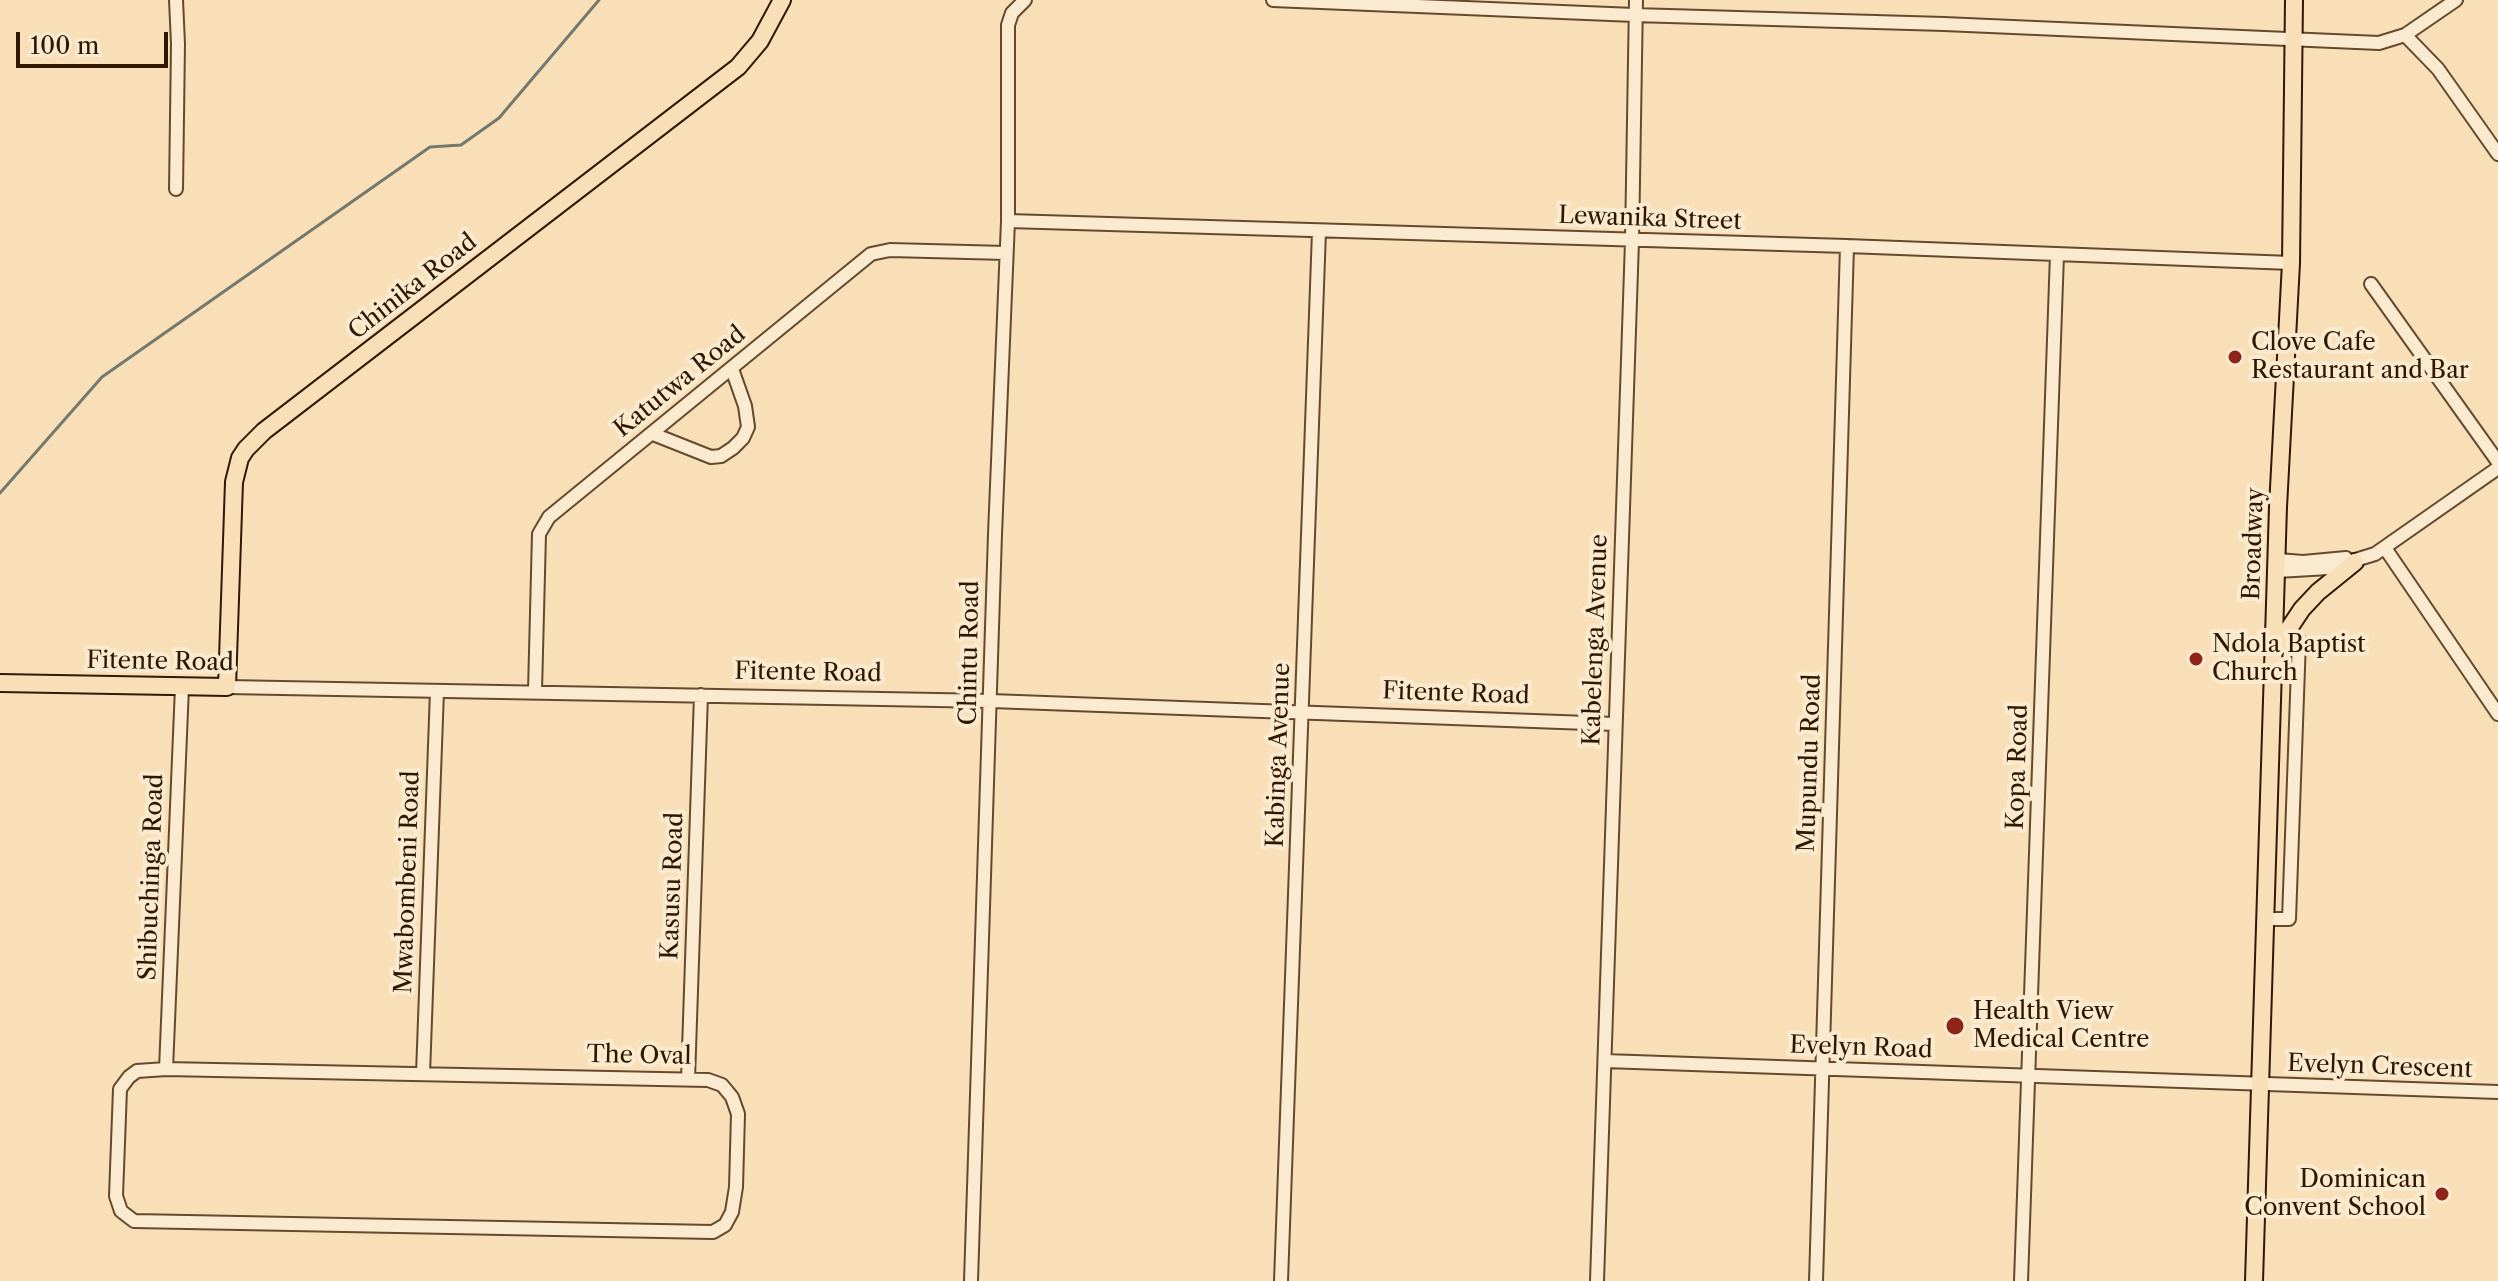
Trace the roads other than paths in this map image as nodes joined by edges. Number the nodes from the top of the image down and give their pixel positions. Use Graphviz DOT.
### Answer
graph roads {
  1 [pos="176,0"];
  2 [pos="782,0"];
  3 [pos="1025,0"];
  4 [pos="1273,0"];
  5 [pos="1636,0"];
  6 [pos="2294,0"];
  7 [pos="2456,0"];
  8 [pos="1634,15"];
  9 [pos="2405,35"];
  10 [pos="2292,39"];
  11 [pos="2498,154"];
  12 [pos="176,189"];
  13 [pos="1008,221"];
  14 [pos="1319,231"];
  15 [pos="1632,241"];
  16 [pos="1847,246"];
  17 [pos="1006,253"];
  18 [pos="2057,254"];
  19 [pos="2291,263"];
  20 [pos="2371,284"];
  21 [pos="732,369"];
  22 [pos="653,434"];
  23 [pos="2498,462"];
  24 [pos="2498,468"];
  25 [pos="2385,548"];
  26 [pos="2360,559"];
  27 [pos="2277,565"];
  28 [pos="2299,640"];
  29 [pos="2276,649"];
  30 [pos="0,683"];
  31 [pos="182,687"];
  32 [pos="227,687"];
  33 [pos="437,691"];
  34 [pos="535,691"];
  35 [pos="701,695"];
  36 [pos="991,701"];
  37 [pos="1302,711"];
  38 [pos="2498,714"];
  39 [pos="1615,724"];
  40 [pos="2270,825"];
  41 [pos="2292,826"];
  42 [pos="2266,919"];
  43 [pos="1605,1061"];
  44 [pos="1823,1068"];
  45 [pos="166,1069"];
  46 [pos="423,1074"];
  47 [pos="2030,1075"];
  48 [pos="688,1079"];
  49 [pos="2260,1084"];
  50 [pos="2498,1092"];
  51 [pos="971,1281"];
  52 [pos="1281,1281"];
  53 [pos="1597,1281"];
  54 [pos="1816,1281"];
  55 [pos="2021,1281"];
  56 [pos="2254,1281"];
  1 -- 12 [label="street"];
  2 -- 32 [label="main road, Chinika Road"];
  3 -- 13 [label="street, Chintu Road"];
  4 -- 8 [label="street"];
  5 -- 8 [label="street, Kabelenga Avenue"];
  6 -- 10 [label="main road, Broadway"];
  7 -- 9 [label="street"];
  8 -- 10 [label="street"];
  8 -- 15 [label="street, Kabelenga Avenue"];
  9 -- 10 [label="street"];
  9 -- 11 [label="street"];
  10 -- 19 [label="main road, Broadway"];
  13 -- 14 [label="street, Lewanika Street"];
  13 -- 17 [label="street, Chintu Road"];
  14 -- 15 [label="street, Lewanika Street"];
  14 -- 37 [label="street, Kabinga Avenue"];
  15 -- 16 [label="street, Lewanika Street"];
  15 -- 39 [label="street, Kabelenga Avenue"];
  16 -- 18 [label="street, Lewanika Street"];
  16 -- 44 [label="street, Mupundu Road"];
  17 -- 21 [label="street, Katutwa Road"];
  17 -- 36 [label="street, Chintu Road"];
  18 -- 19 [label="street, Lewanika Street"];
  18 -- 47 [label="street, Kopa Road"];
  19 -- 27 [label="main road, Broadway"];
  20 -- 23 [label="street"];
  21 -- 22 [label="street, Katutwa Road"];
  21 -- 22 [label="street"];
  22 -- 34 [label="street, Katutwa Road"];
  24 -- 25 [label="street"];
  25 -- 26 [label="street"];
  25 -- 38 [label="street"];
  26 -- 27 [label="street"];
  26 -- 29 [label="main road"];
  27 -- 29 [label="main road, Broadway"];
  28 -- 41 [label="street"];
  29 -- 40 [label="main road, Broadway"];
  30 -- 31 [label="main road, Fitente Road"];
  31 -- 32 [label="main road, Fitente Road"];
  31 -- 45 [label="street, Shibuchinga Road"];
  32 -- 33 [label="street, Fitente Road"];
  33 -- 34 [label="street, Fitente Road"];
  33 -- 46 [label="street, Mwabombeni Road"];
  34 -- 35 [label="street, Fitente Road"];
  35 -- 36 [label="street, Fitente Road"];
  35 -- 48 [label="street, Kasusu Road"];
  36 -- 37 [label="street, Fitente Road"];
  36 -- 51 [label="street, Chintu Road"];
  37 -- 39 [label="street, Fitente Road"];
  37 -- 52 [label="street, Kabinga Avenue"];
  39 -- 43 [label="street, Kabelenga Avenue"];
  40 -- 41 [label="street"];
  40 -- 42 [label="main road, Broadway"];
  41 -- 42 [label="street"];
  42 -- 49 [label="main road, Broadway"];
  43 -- 44 [label="street, Evelyn Road"];
  43 -- 53 [label="street, Kabelenga Avenue"];
  44 -- 47 [label="street, Evelyn Road"];
  44 -- 54 [label="street, Mupundu Road"];
  45 -- 46 [label="street, The Oval"];
  45 -- 48 [label="street, The Oval"];
  46 -- 48 [label="street, The Oval"];
  47 -- 49 [label="street, Evelyn Road"];
  47 -- 55 [label="street, Kopa Road"];
  49 -- 50 [label="street, Evelyn Crescent"];
  49 -- 56 [label="main road, Broadway"];
}
